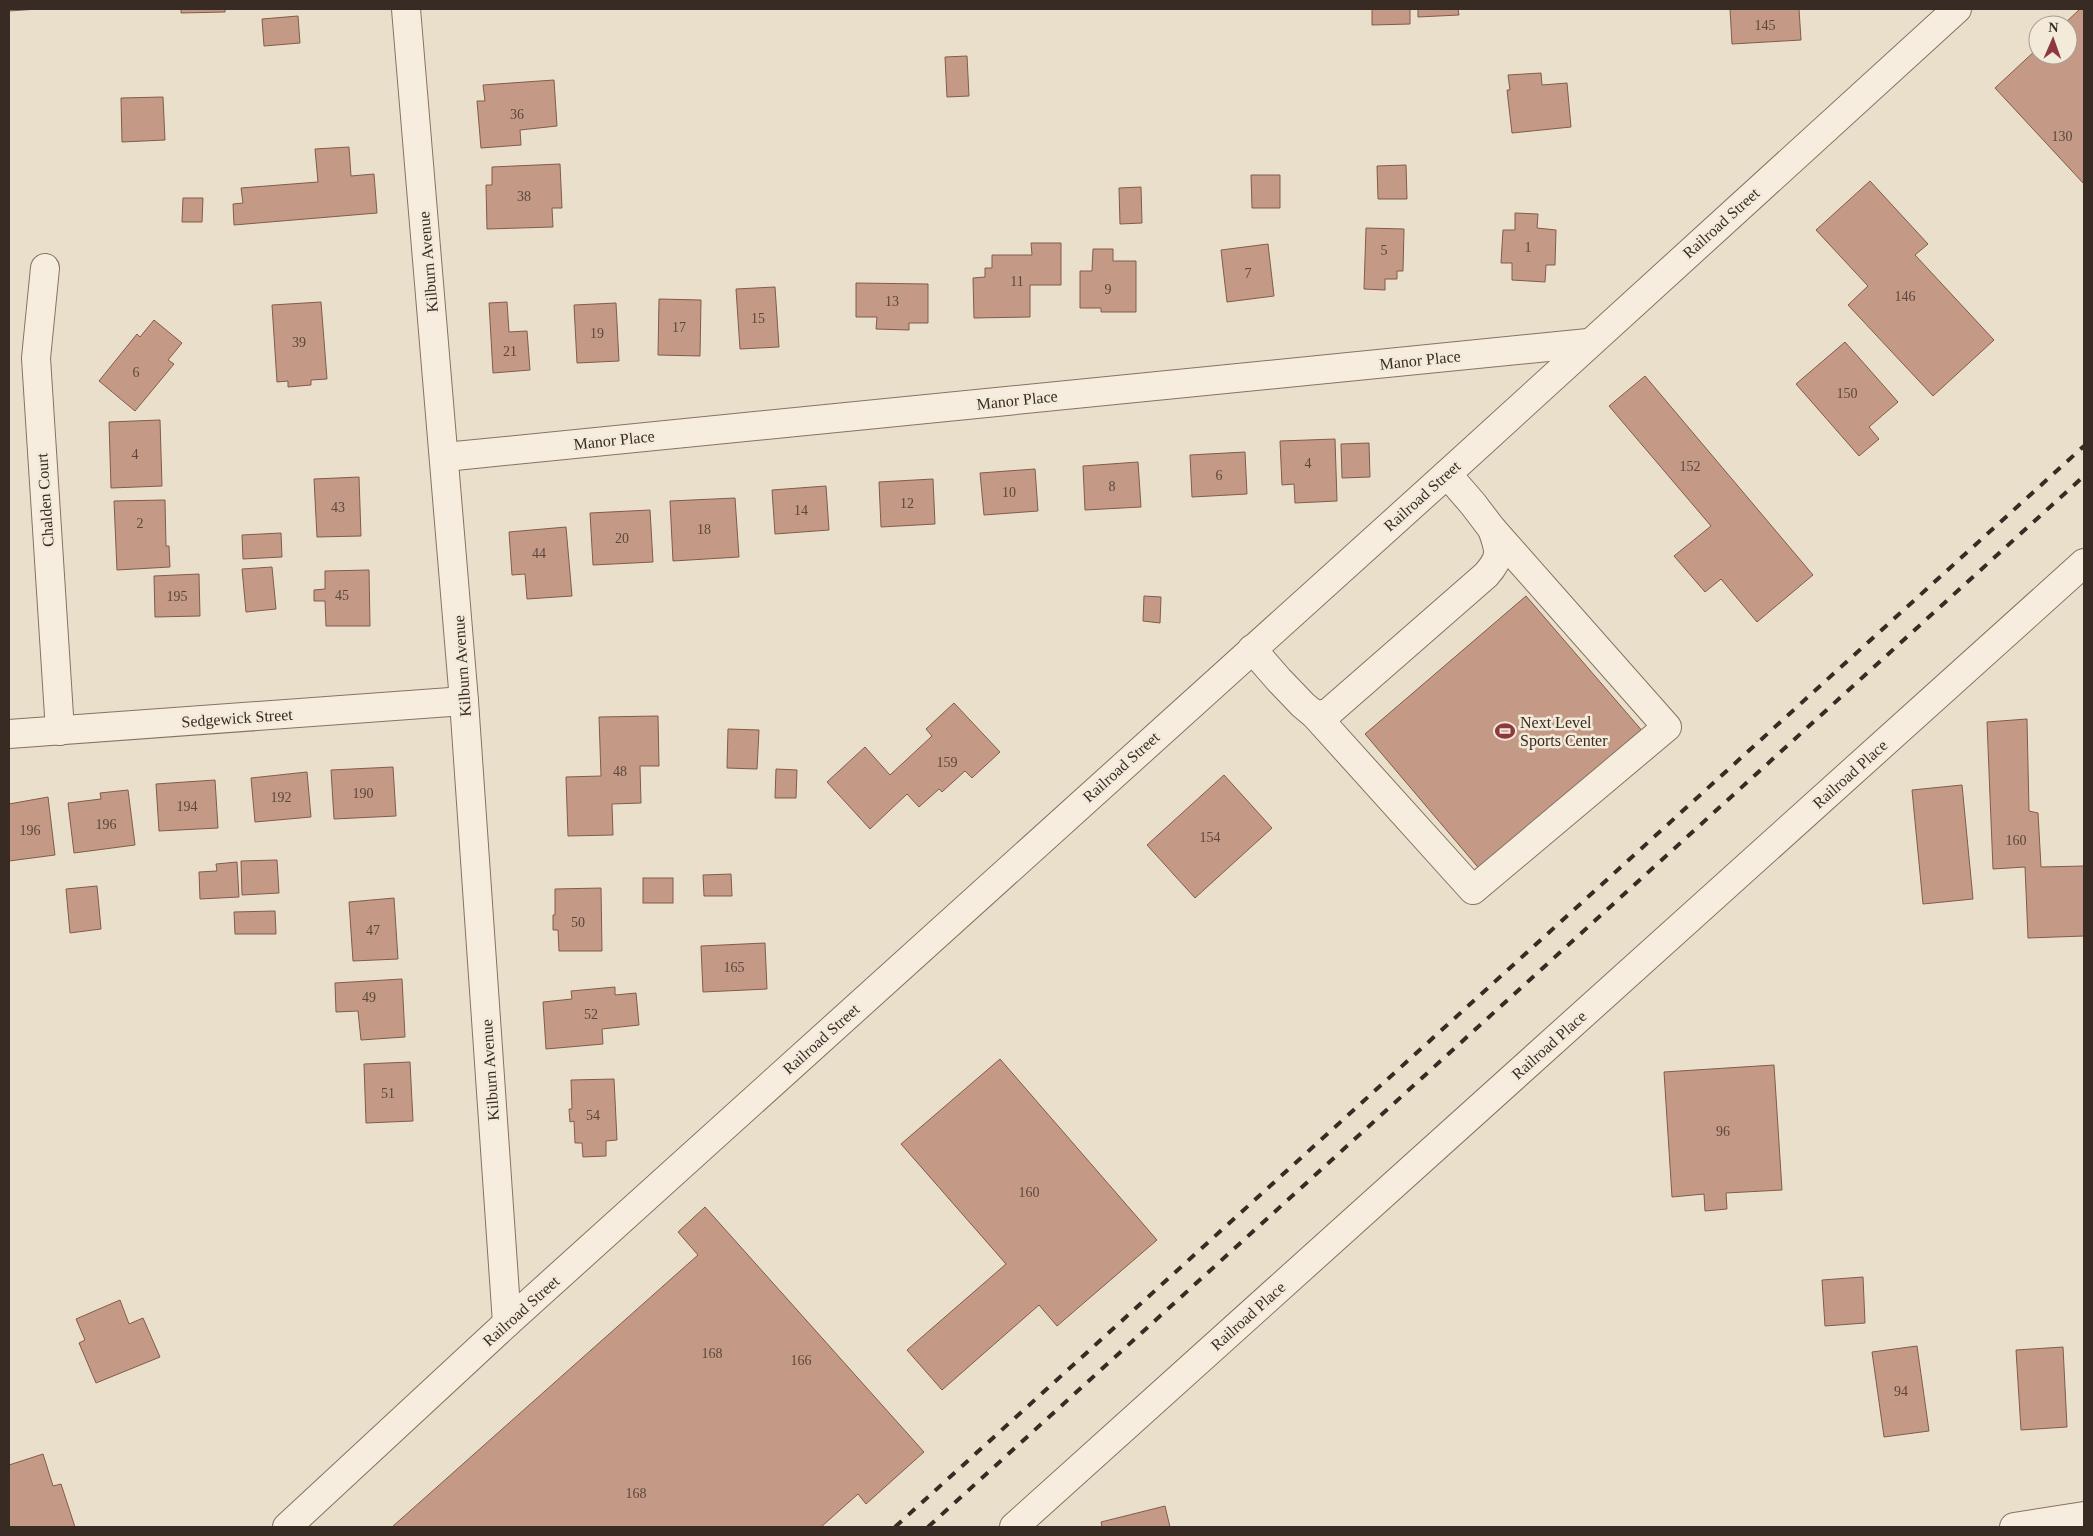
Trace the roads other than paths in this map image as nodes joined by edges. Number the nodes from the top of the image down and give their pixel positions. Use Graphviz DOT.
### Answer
graph roads {
  1 [pos="406,9"];
  2 [pos="1957,9"];
  3 [pos="46,268"];
  4 [pos="1588,343"];
  5 [pos="445,457"];
  6 [pos="1447,474"];
  7 [pos="1492,529"];
  8 [pos="2084,563"];
  9 [pos="1252,649"];
  10 [pos="464,701"];
  11 [pos="1309,710"];
  12 [pos="60,731"];
  13 [pos="9,734"];
  14 [pos="507,1323"];
  15 [pos="2083,1520"];
  16 [pos="287,1527"];
  17 [pos="1014,1527"];
  18 [pos="2014,1527"];
  1 -- 5 [label="street, Kilburn Avenue"];
  2 -- 4 [label="street, Railroad Street"];
  3 -- 12 [label="street, Chalden Court"];
  4 -- 5 [label="street, Manor Place"];
  4 -- 6 [label="street, Railroad Street"];
  5 -- 10 [label="street, Kilburn Avenue"];
  6 -- 7 [label="street"];
  6 -- 9 [label="street, Railroad Street"];
  7 -- 11 [label="street"];
  7 -- 11 [label="street"];
  8 -- 17 [label="street, Railroad Place"];
  9 -- 11 [label="street"];
  9 -- 14 [label="street, Railroad Street"];
  10 -- 12 [label="street, Sedgewick Street"];
  10 -- 14 [label="street, Kilburn Avenue"];
  12 -- 13 [label="street, Sedgewick Street"];
  14 -- 16 [label="street, Railroad Street"];
  15 -- 18 [label="street"];
}
